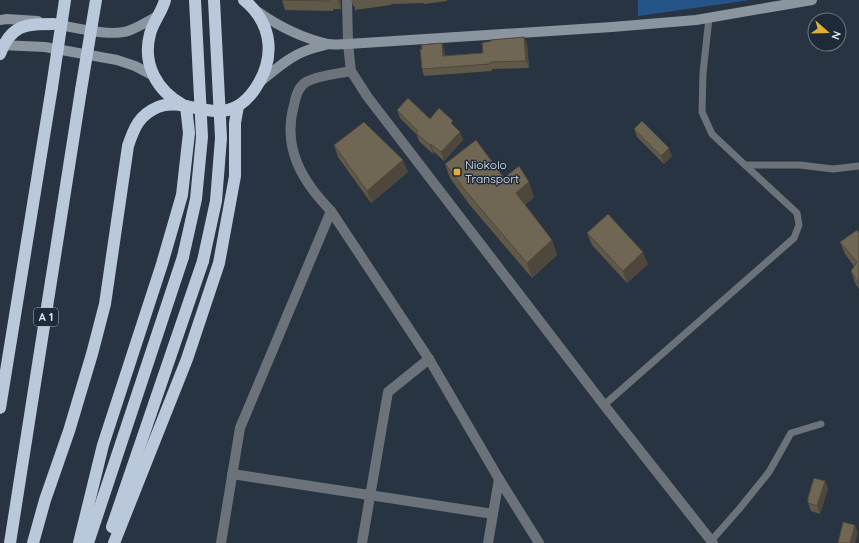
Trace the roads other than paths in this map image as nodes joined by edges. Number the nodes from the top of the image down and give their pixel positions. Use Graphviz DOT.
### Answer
graph roads {
  1 [pos="65,0"];
  2 [pos="96,0"];
  3 [pos="195,0"];
  4 [pos="214,0"];
  5 [pos="347,0"];
  6 [pos="812,0"];
  7 [pos="797,1"];
  8 [pos="248,4"];
  9 [pos="165,5"];
  10 [pos="709,18"];
  11 [pos="0,20"];
  12 [pos="54,24"];
  13 [pos="329,44"];
  14 [pos="348,44"];
  15 [pos="1,48"];
  16 [pos="351,71"];
  17 [pos="154,76"];
  18 [pos="261,81"];
  19 [pos="186,106"];
  20 [pos="238,106"];
  21 [pos="745,165"];
  22 [pos="859,166"];
  23 [pos="331,212"];
  24 [pos="429,359"];
  25 [pos="604,405"];
  26 [pos="0,408"];
  27 [pos="821,424"];
  28 [pos="232,474"];
  29 [pos="499,478"];
  30 [pos="371,495"];
  31 [pos="493,514"];
  32 [pos="712,542"];
  33 [pos="10,543"];
  34 [pos="32,543"];
  35 [pos="78,543"];
  36 [pos="88,543"];
  37 [pos="107,543"];
  38 [pos="114,543"];
  39 [pos="221,543"];
  40 [pos="362,543"];
  41 [pos="488,543"];
  42 [pos="540,543"];
  1 -- 26 [label="highway, A 1, bridge"];
  2 -- 33 [label="highway, A 1, bridge"];
  3 -- 36 [label="highway, bridge"];
  4 -- 37 [label="highway, bridge"];
  5 -- 14 [label="street"];
  6 -- 7 [label="main road"];
  7 -- 10 [label="main road"];
  8 -- 13 [label="main road"];
  8 -- 18 [label="highway"];
  9 -- 12 [label="main road"];
  9 -- 17 [label="highway"];
  10 -- 14 [label="main road"];
  10 -- 21 [label="lane"];
  11 -- 12 [label="main road"];
  12 -- 15 [label="highway"];
  13 -- 14 [label="main road"];
  13 -- 18 [label="main road"];
  14 -- 16 [label="street"];
  15 -- 17 [label="main road"];
  16 -- 23 [label="street"];
  16 -- 25 [label="street"];
  17 -- 19 [label="highway"];
  18 -- 20 [label="highway"];
  19 -- 20 [label="highway"];
  19 -- 34 [label="highway"];
  19 -- 35 [label="highway"];
  20 -- 38 [label="highway"];
  21 -- 22 [label="lane"];
  21 -- 25 [label="lane"];
  23 -- 24 [label="street"];
  23 -- 28 [label="street"];
  24 -- 29 [label="street"];
  24 -- 30 [label="street"];
  25 -- 32 [label="street"];
  27 -- 32 [label="lane"];
  28 -- 30 [label="street"];
  28 -- 39 [label="street"];
  29 -- 31 [label="street"];
  29 -- 42 [label="street"];
  30 -- 31 [label="street"];
  30 -- 40 [label="street"];
  31 -- 41 [label="street"];
}
